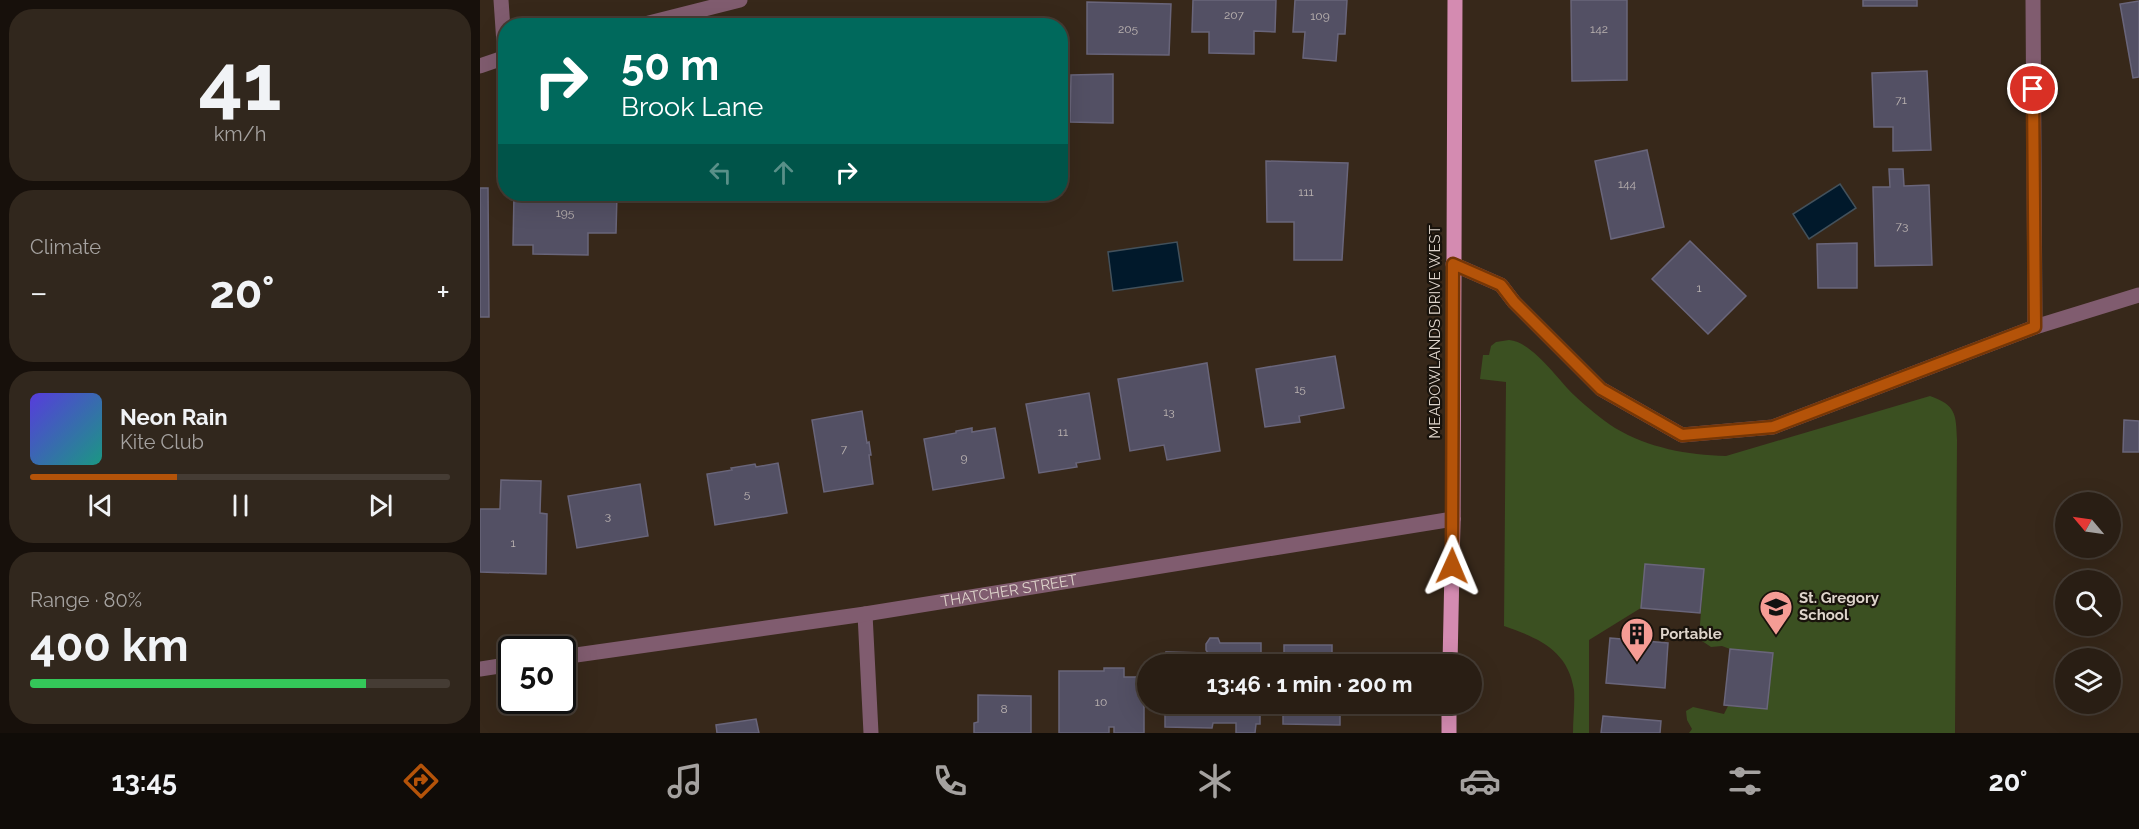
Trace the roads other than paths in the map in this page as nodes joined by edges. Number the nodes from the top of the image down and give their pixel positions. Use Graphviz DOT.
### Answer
graph roads {
  1 [pos="501,0"];
  2 [pos="740,0"];
  3 [pos="1455,0"];
  4 [pos="2032,0"];
  5 [pos="502,18"];
  6 [pos="669,18"];
  7 [pos="498,60"];
  8 [pos="480,66"];
  9 [pos="1453,264"];
  10 [pos="2139,295"];
  11 [pos="2035,327"];
  12 [pos="1454,519"];
  13 [pos="865,614"];
  14 [pos="1450,654"];
  15 [pos="576,655"];
  16 [pos="498,666"];
  17 [pos="480,669"];
  18 [pos="1449,714"];
  19 [pos="871,733"];
  20 [pos="1449,733"];
  1 -- 5 [label="street"];
  2 -- 6 [label="street"];
  3 -- 9 [label="main road, MEADOWLANDS DRIVE WEST"];
  4 -- 11 [label="street"];
  7 -- 8 [label="street"];
  9 -- 11 [label="street"];
  9 -- 12 [label="main road, MEADOWLANDS DRIVE WEST"];
  10 -- 11 [label="street"];
  12 -- 13 [label="street, THATCHER STREET"];
  12 -- 14 [label="main road, MEADOWLANDS DRIVE WEST"];
  13 -- 15 [label="street, THATCHER STREET"];
  13 -- 19 [label="street"];
  16 -- 17 [label="street"];
  18 -- 20 [label="main road"];
}
